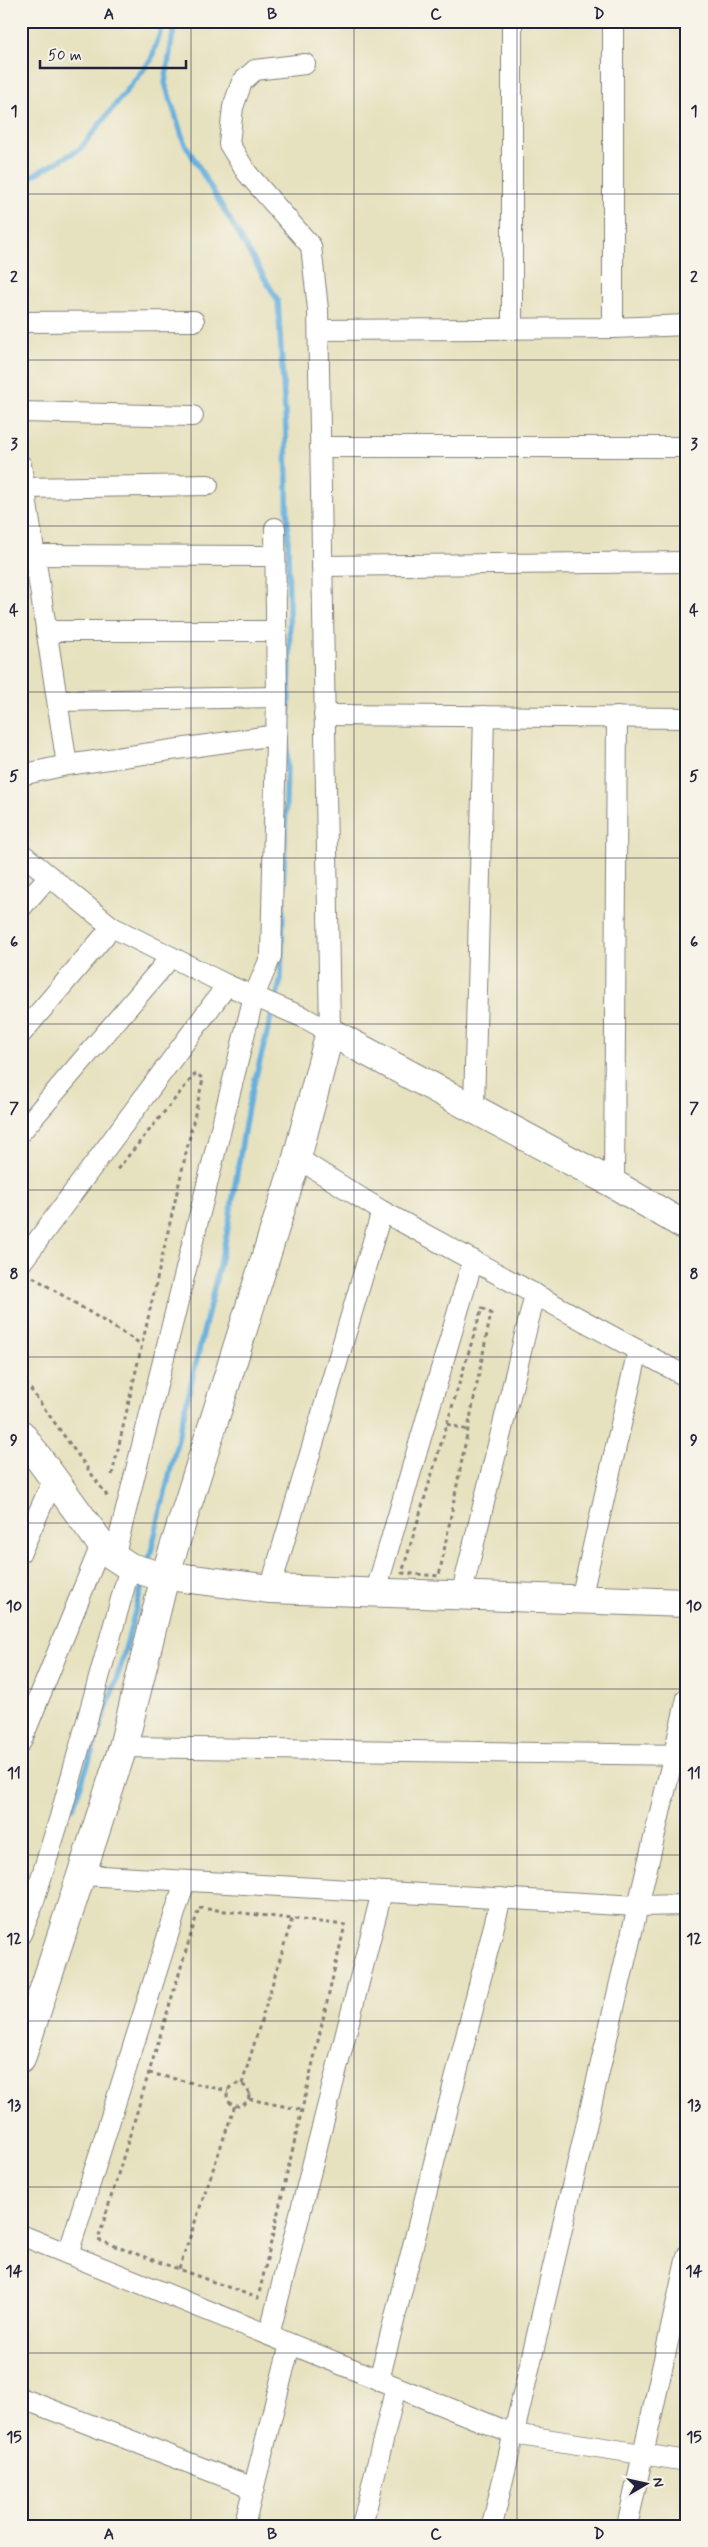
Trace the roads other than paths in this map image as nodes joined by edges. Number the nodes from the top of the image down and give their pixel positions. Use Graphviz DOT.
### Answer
graph roads {
  1 [pos="512,21"];
  2 [pos="612,21"];
  3 [pos="306,64"];
  4 [pos="194,321"];
  5 [pos="21,322"];
  6 [pos="687,325"];
  7 [pos="614,328"];
  8 [pos="512,329"];
  9 [pos="319,330"];
  10 [pos="21,412"];
  11 [pos="193,416"];
  12 [pos="320,447"];
  13 [pos="687,447"];
  14 [pos="21,465"];
  15 [pos="208,485"];
  16 [pos="24,488"];
  17 [pos="275,528"];
  18 [pos="35,555"];
  19 [pos="275,556"];
  20 [pos="687,562"];
  21 [pos="322,566"];
  22 [pos="46,631"];
  23 [pos="276,631"];
  24 [pos="277,697"];
  25 [pos="58,701"];
  26 [pos="324,715"];
  27 [pos="484,716"];
  28 [pos="617,717"];
  29 [pos="687,718"];
  30 [pos="276,735"];
  31 [pos="67,765"];
  32 [pos="21,775"];
  33 [pos="21,852"];
  34 [pos="49,876"];
  35 [pos="21,908"];
  36 [pos="112,927"];
  37 [pos="171,957"];
  38 [pos="227,985"];
  39 [pos="260,998"];
  40 [pos="330,1032"];
  41 [pos="21,1034"];
  42 [pos="474,1108"];
  43 [pos="21,1132"];
  44 [pos="297,1158"];
  45 [pos="614,1184"];
  46 [pos="382,1211"];
  47 [pos="687,1227"];
  48 [pos="473,1260"];
  49 [pos="26,1270"];
  50 [pos="535,1294"];
  51 [pos="638,1350"];
  52 [pos="687,1377"];
  53 [pos="21,1434"];
  54 [pos="53,1480"];
  55 [pos="21,1552"];
  56 [pos="133,1565"];
  57 [pos="270,1589"];
  58 [pos="375,1594"];
  59 [pos="461,1596"];
  60 [pos="581,1599"];
  61 [pos="687,1603"];
  62 [pos="687,1698"];
  63 [pos="21,1742"];
  64 [pos="123,1747"];
  65 [pos="680,1755"];
  66 [pos="83,1875"];
  67 [pos="185,1881"];
  68 [pos="382,1892"];
  69 [pos="501,1898"];
  70 [pos="687,1905"];
  71 [pos="638,1906"];
  72 [pos="21,1934"];
  73 [pos="21,2059"];
  74 [pos="21,2235"];
  75 [pos="68,2254"];
  76 [pos="687,2256"];
  77 [pos="269,2336"];
  78 [pos="290,2344"];
  79 [pos="388,2383"];
  80 [pos="21,2398"];
  81 [pos="513,2434"];
  82 [pos="643,2454"];
  83 [pos="687,2461"];
  84 [pos="254,2488"];
  85 [pos="244,2526"];
  86 [pos="362,2526"];
  87 [pos="492,2526"];
  88 [pos="627,2526"];
  1 -- 8 [label="street"];
  2 -- 7 [label="street"];
  3 -- 9 [label="street"];
  4 -- 5 [label="street"];
  6 -- 7 [label="street"];
  7 -- 8 [label="street"];
  8 -- 9 [label="street"];
  9 -- 12 [label="street"];
  10 -- 11 [label="street"];
  12 -- 13 [label="street"];
  12 -- 21 [label="street"];
  14 -- 16 [label="street"];
  15 -- 16 [label="street"];
  16 -- 18 [label="street"];
  17 -- 19 [label="street"];
  18 -- 19 [label="street"];
  18 -- 22 [label="street"];
  19 -- 23 [label="street"];
  20 -- 21 [label="street"];
  21 -- 26 [label="street"];
  22 -- 23 [label="street"];
  22 -- 25 [label="street"];
  23 -- 24 [label="street"];
  24 -- 25 [label="street"];
  24 -- 30 [label="street"];
  25 -- 31 [label="street"];
  26 -- 27 [label="street"];
  26 -- 40 [label="street"];
  27 -- 28 [label="street"];
  27 -- 42 [label="street"];
  28 -- 29 [label="street"];
  28 -- 45 [label="street"];
  30 -- 31 [label="street"];
  30 -- 39 [label="street"];
  31 -- 32 [label="street"];
  33 -- 34 [label="street"];
  34 -- 35 [label="street"];
  34 -- 36 [label="street"];
  36 -- 37 [label="street"];
  36 -- 41 [label="street"];
  37 -- 38 [label="street"];
  37 -- 43 [label="street"];
  38 -- 39 [label="street"];
  38 -- 49 [label="street"];
  39 -- 40 [label="street"];
  39 -- 56 [label="street"];
  40 -- 42 [label="street"];
  40 -- 44 [label="street"];
  42 -- 45 [label="street"];
  44 -- 46 [label="street"];
  44 -- 56 [label="street"];
  45 -- 47 [label="street"];
  46 -- 48 [label="street"];
  46 -- 57 [label="street"];
  48 -- 50 [label="street"];
  48 -- 58 [label="street"];
  50 -- 51 [label="street"];
  50 -- 59 [label="street"];
  51 -- 52 [label="street"];
  51 -- 60 [label="street"];
  53 -- 54 [label="street"];
  54 -- 55 [label="street"];
  54 -- 56 [label="street"];
  56 -- 57 [label="street"];
  56 -- 63 [label="street"];
  56 -- 64 [label="street"];
  56 -- 72 [label="street"];
  57 -- 58 [label="street"];
  58 -- 59 [label="street"];
  59 -- 60 [label="street"];
  60 -- 61 [label="street"];
  62 -- 65 [label="street"];
  64 -- 65 [label="street"];
  64 -- 66 [label="street"];
  65 -- 71 [label="street"];
  66 -- 67 [label="street"];
  66 -- 73 [label="street"];
  67 -- 68 [label="street"];
  67 -- 75 [label="street"];
  68 -- 69 [label="street"];
  68 -- 77 [label="street"];
  69 -- 71 [label="street"];
  69 -- 79 [label="street"];
  70 -- 71 [label="street"];
  71 -- 81 [label="street"];
  74 -- 75 [label="street"];
  75 -- 77 [label="street"];
  76 -- 82 [label="street"];
  77 -- 78 [label="street"];
  78 -- 79 [label="street"];
  78 -- 84 [label="street"];
  79 -- 81 [label="street"];
  79 -- 86 [label="street"];
  80 -- 84 [label="street"];
  81 -- 82 [label="street"];
  81 -- 87 [label="street"];
  82 -- 83 [label="street"];
  82 -- 88 [label="street"];
  84 -- 85 [label="street"];
}
